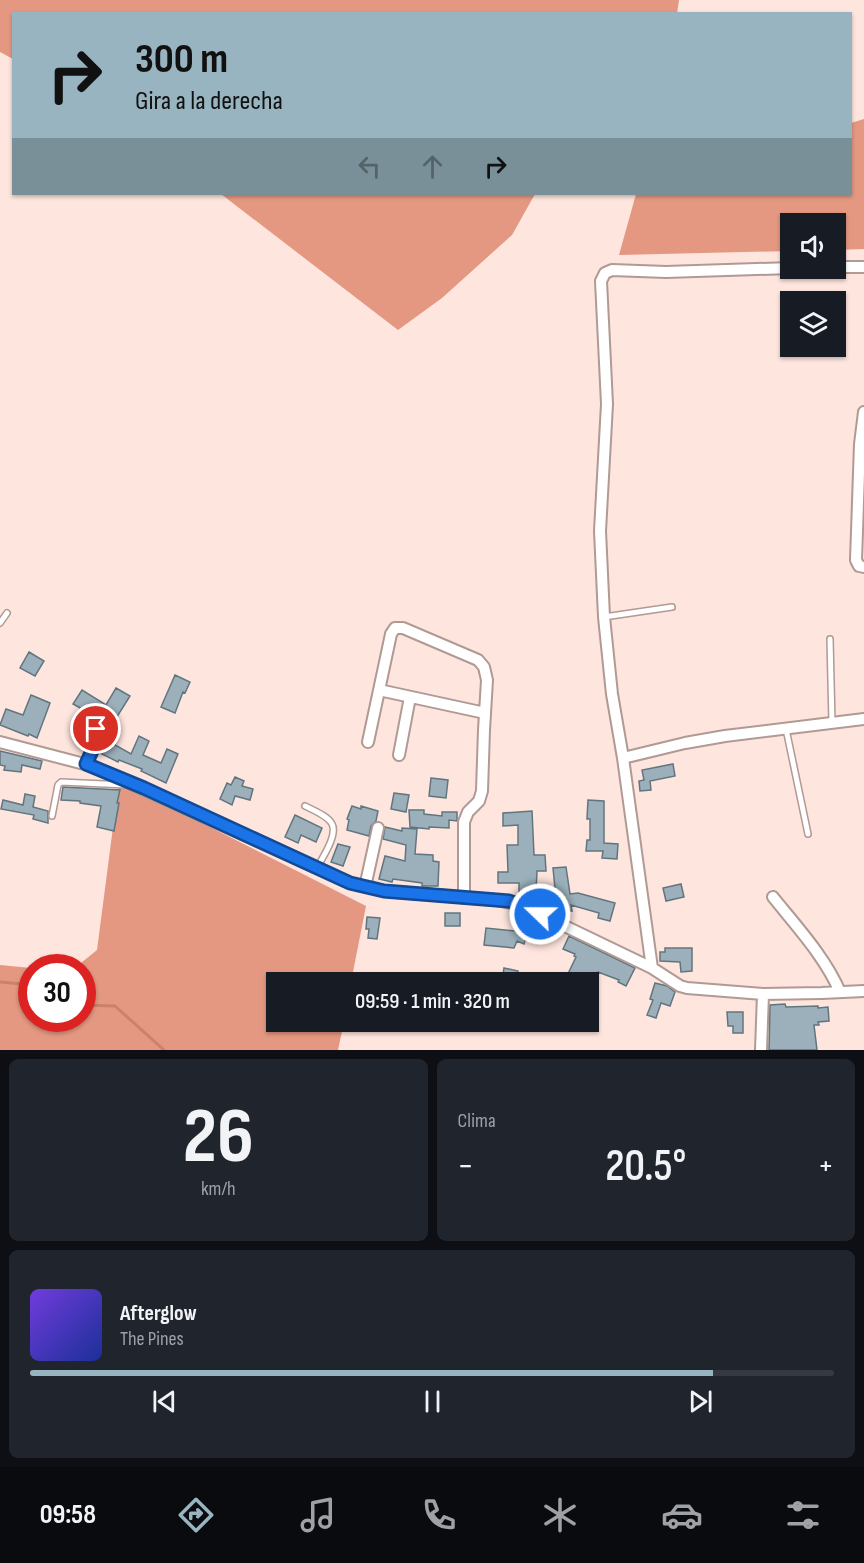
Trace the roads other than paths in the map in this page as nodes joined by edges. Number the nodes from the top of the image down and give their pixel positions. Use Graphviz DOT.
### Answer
graph roads {
  1 [pos="846,267"];
  2 [pos="864,267"];
  3 [pos="780,268"];
  4 [pos="864,412"];
  5 [pos="864,567"];
  6 [pos="672,607"];
  7 [pos="7,613"];
  8 [pos="604,617"];
  9 [pos="0,623"];
  10 [pos="830,639"];
  11 [pos="379,690"];
  12 [pos="411,697"];
  13 [pos="86,712"];
  14 [pos="485,713"];
  15 [pos="864,719"];
  16 [pos="832,723"];
  17 [pos="786,729"];
  18 [pos="0,742"];
  19 [pos="368,742"];
  20 [pos="399,755"];
  21 [pos="623,758"];
  22 [pos="86,764"];
  23 [pos="136,785"];
  24 [pos="305,806"];
  25 [pos="52,816"];
  26 [pos="378,828"];
  27 [pos="808,834"];
  28 [pos="317,868"];
  29 [pos="365,888"];
  30 [pos="464,897"];
  31 [pos="773,897"];
  32 [pos="652,968"];
  33 [pos="864,991"];
  34 [pos="840,992"];
  35 [pos="764,994"];
  36 [pos="761,1050"];
  1 -- 2 [label="street"];
  3 -- 8 [label="street"];
  4 -- 5 [label="street"];
  6 -- 8 [label="lane"];
  7 -- 9 [label="lane"];
  8 -- 21 [label="street"];
  10 -- 16 [label="lane"];
  11 -- 12 [label="street"];
  11 -- 14 [label="street"];
  11 -- 19 [label="street"];
  12 -- 14 [label="street"];
  12 -- 20 [label="street"];
  13 -- 22 [label="lane"];
  14 -- 30 [label="street"];
  15 -- 16 [label="street"];
  16 -- 17 [label="street"];
  17 -- 21 [label="street"];
  17 -- 27 [label="lane"];
  18 -- 22 [label="street"];
  21 -- 32 [label="street"];
  22 -- 23 [label="street"];
  23 -- 25 [label="lane"];
  23 -- 28 [label="street"];
  24 -- 28 [label="lane"];
  26 -- 29 [label="street"];
  28 -- 29 [label="street"];
  29 -- 30 [label="street"];
  30 -- 32 [label="street"];
  31 -- 34 [label="street"];
  32 -- 35 [label="street"];
  33 -- 34 [label="street"];
  34 -- 35 [label="street"];
  35 -- 36 [label="street"];
}
